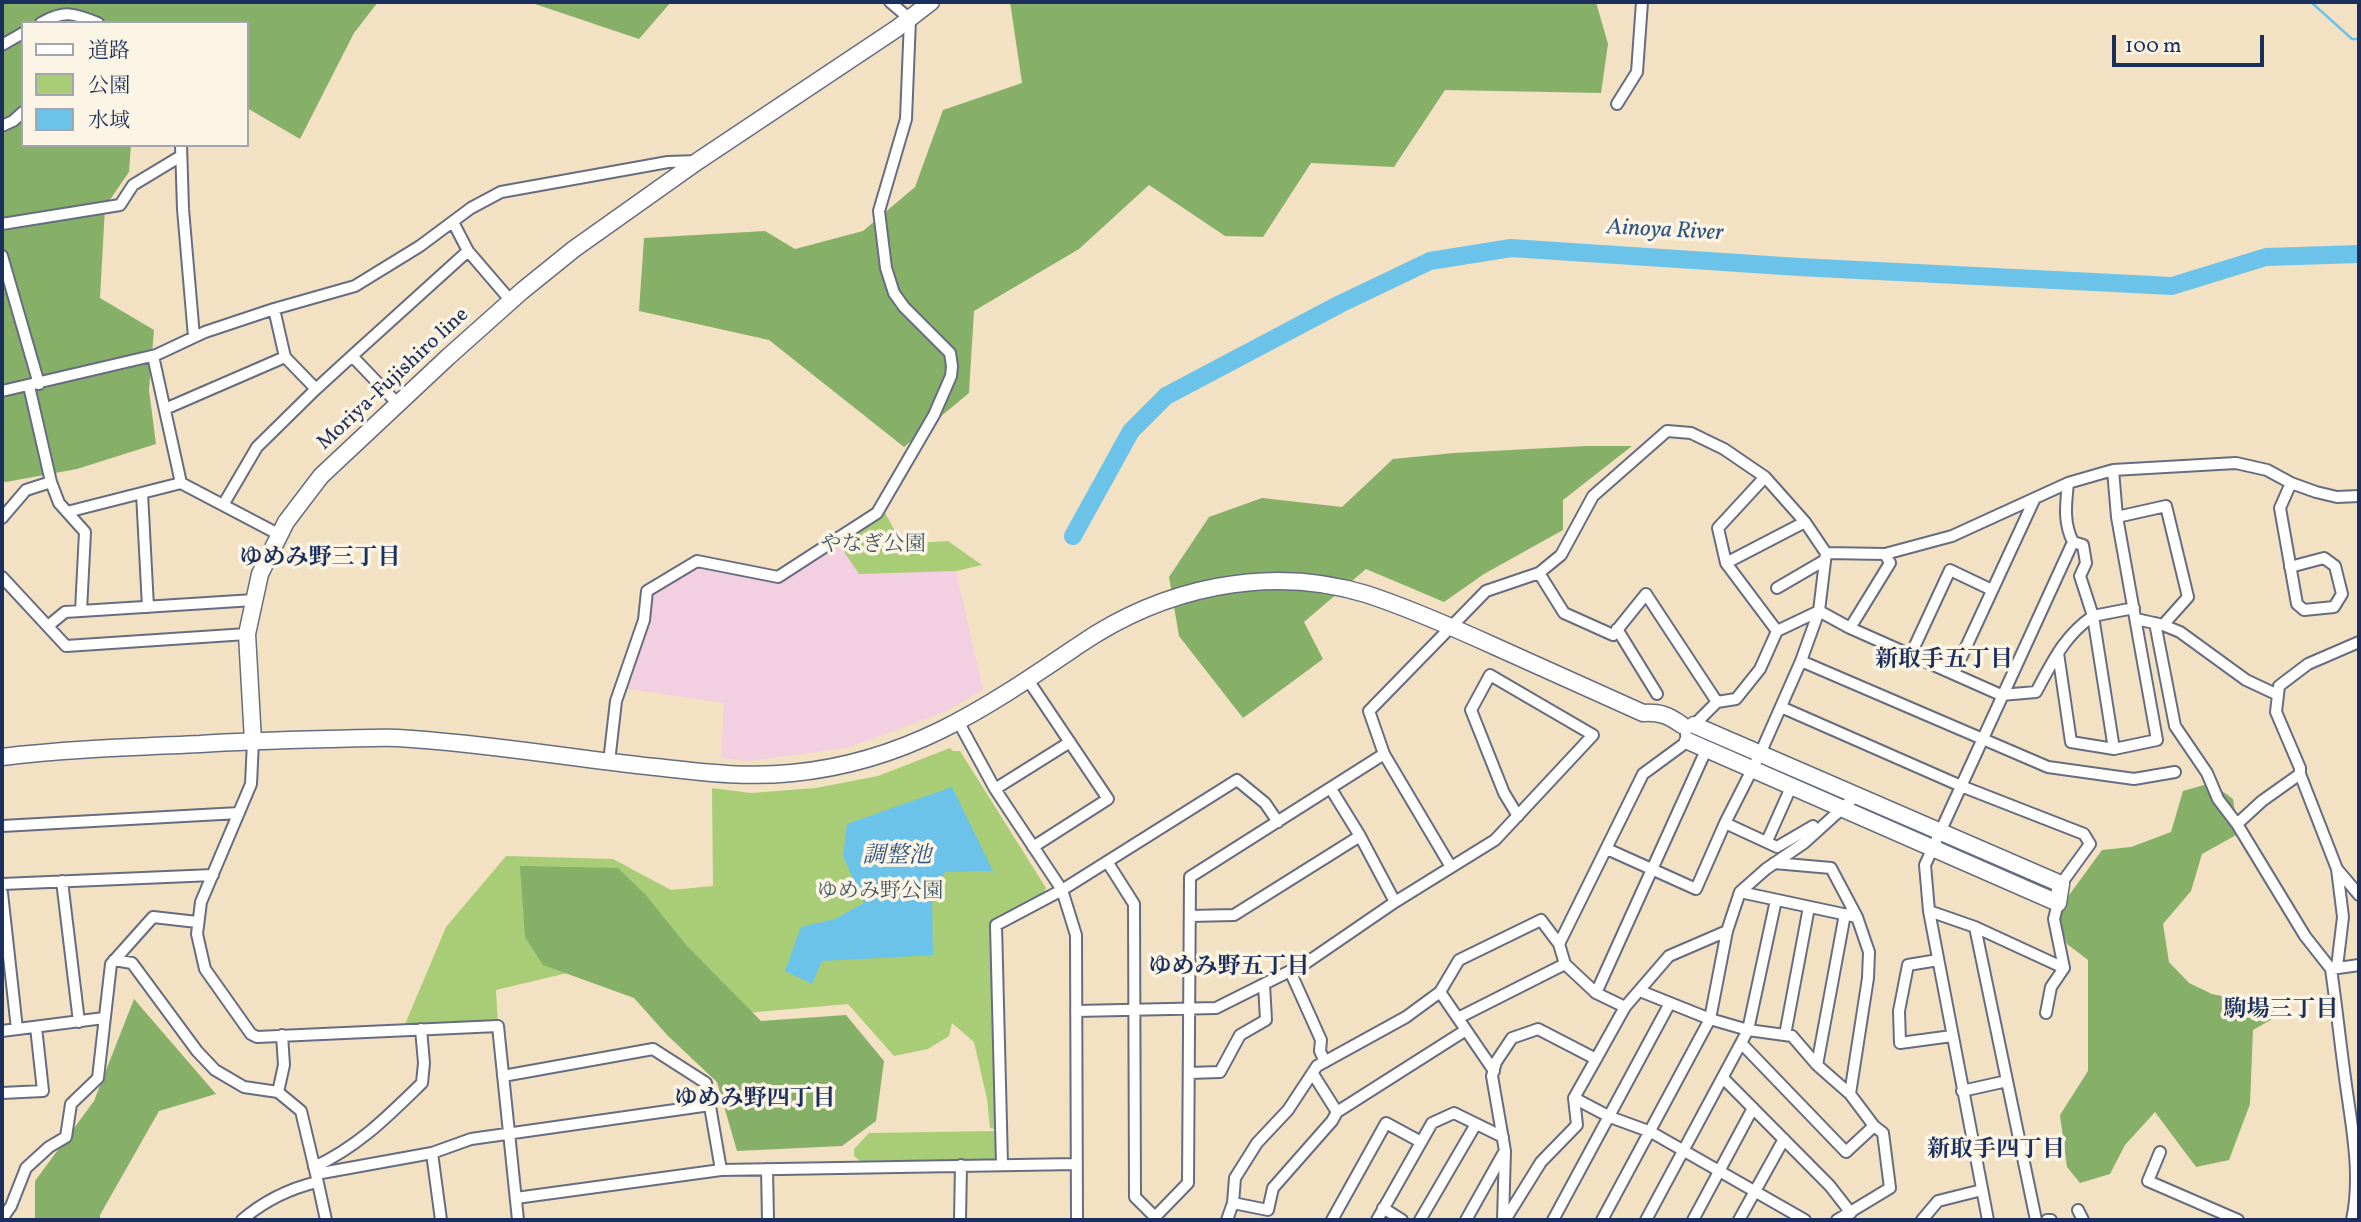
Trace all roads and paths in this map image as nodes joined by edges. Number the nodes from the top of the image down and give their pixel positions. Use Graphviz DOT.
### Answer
graph roads {
  1 [pos="890,2"];
  2 [pos="932,2"];
  3 [pos="1642,2"];
  4 [pos="910,19"];
  5 [pos="45,21"];
  6 [pos="93,21"];
  7 [pos="21,34"];
  8 [pos="2,45"];
  9 [pos="1617,104"];
  10 [pos="21,115"];
  11 [pos="2,125"];
  12 [pos="181,150"];
  13 [pos="698,161"];
  14 [pos="453,222"];
  15 [pos="2,224"];
  16 [pos="468,251"];
  17 [pos="2,256"];
  18 [pos="511,301"];
  19 [pos="274,309"];
  20 [pos="194,337"];
  21 [pos="153,356"];
  22 [pos="352,356"];
  23 [pos="285,358"];
  24 [pos="34,385"];
  25 [pos="316,388"];
  26 [pos="2,391"];
  27 [pos="398,404"];
  28 [pos="165,409"];
  29 [pos="2113,470"];
  30 [pos="1765,477"];
  31 [pos="51,482"];
  32 [pos="181,483"];
  33 [pos="2068,483"];
  34 [pos="2291,483"];
  35 [pos="142,493"];
  36 [pos="2359,496"];
  37 [pos="2035,498"];
  38 [pos="223,505"];
  39 [pos="67,512"];
  40 [pos="2117,517"];
  41 [pos="2,518"];
  42 [pos="1805,522"];
  43 [pos="280,535"];
  44 [pos="2073,542"];
  45 [pos="1885,554"];
  46 [pos="1826,556"];
  47 [pos="1726,564"];
  48 [pos="2290,567"];
  49 [pos="1539,573"];
  50 [pos="2,577"];
  51 [pos="1777,588"];
  52 [pos="1992,590"];
  53 [pos="254,600"];
  54 [pos="148,607"];
  55 [pos="81,611"];
  56 [pos="1819,611"];
  57 [pos="2135,614"];
  58 [pos="2093,616"];
  59 [pos="2159,624"];
  60 [pos="48,626"];
  61 [pos="1451,627"];
  62 [pos="1850,628"];
  63 [pos="1617,629"];
  64 [pos="1777,631"];
  65 [pos="247,635"];
  66 [pos="2359,642"];
  67 [pos="2058,652"];
  68 [pos="1911,654"];
  69 [pos="1801,661"];
  70 [pos="1954,673"];
  71 [pos="1028,680"];
  72 [pos="1657,694"];
  73 [pos="2001,695"];
  74 [pos="2278,695"];
  75 [pos="1717,702"];
  76 [pos="1781,707"];
  77 [pos="958,723"];
  78 [pos="1688,725"];
  79 [pos="1982,740"];
  80 [pos="253,741"];
  81 [pos="1688,741"];
  82 [pos="1070,742"];
  83 [pos="1707,748"];
  84 [pos="2114,749"];
  85 [pos="1384,754"];
  86 [pos="1760,754"];
  87 [pos="2,757"];
  88 [pos="609,762"];
  89 [pos="1752,769"];
  90 [pos="2175,772"];
  91 [pos="2300,774"];
  92 [pos="1792,785"];
  93 [pos="1961,786"];
  94 [pos="995,789"];
  95 [pos="1331,789"];
  96 [pos="1857,795"];
  97 [pos="1843,808"];
  98 [pos="239,813"];
  99 [pos="1518,816"];
  100 [pos="1278,822"];
  101 [pos="1725,823"];
  102 [pos="2237,824"];
  103 [pos="2,826"];
  104 [pos="1813,826"];
  105 [pos="1941,832"];
  106 [pos="1360,836"];
  107 [pos="1767,841"];
  108 [pos="1033,847"];
  109 [pos="1934,847"];
  110 [pos="1607,849"];
  111 [pos="1108,863"];
  112 [pos="1774,863"];
  113 [pos="1451,867"];
  114 [pos="2337,869"];
  115 [pos="1651,870"];
  116 [pos="213,875"];
  117 [pos="62,881"];
  118 [pos="2,884"];
  119 [pos="2060,884"];
  120 [pos="1062,890"];
  121 [pos="1740,892"];
  122 [pos="2,893"];
  123 [pos="2359,895"];
  124 [pos="1776,900"];
  125 [pos="1395,902"];
  126 [pos="2057,903"];
  127 [pos="1809,907"];
  128 [pos="1929,911"];
  129 [pos="1845,914"];
  130 [pos="1190,916"];
  131 [pos="1857,917"];
  132 [pos="197,922"];
  133 [pos="1975,927"];
  134 [pos="1727,931"];
  135 [pos="1559,944"];
  136 [pos="114,960"];
  137 [pos="1938,960"];
  138 [pos="1565,964"];
  139 [pos="2359,965"];
  140 [pos="2064,968"];
  141 [pos="2334,968"];
  142 [pos="1290,971"];
  143 [pos="1264,984"];
  144 [pos="1640,991"];
  145 [pos="1440,992"];
  146 [pos="1596,993"];
  147 [pos="1670,1003"];
  148 [pos="1625,1007"];
  149 [pos="1189,1009"];
  150 [pos="1134,1010"];
  151 [pos="1076,1011"];
  152 [pos="2046,1013"];
  153 [pos="104,1018"];
  154 [pos="1458,1018"];
  155 [pos="1710,1019"];
  156 [pos="79,1021"];
  157 [pos="36,1027"];
  158 [pos="17,1029"];
  159 [pos="421,1029"];
  160 [pos="1466,1030"];
  161 [pos="1748,1030"];
  162 [pos="2,1031"];
  163 [pos="282,1035"];
  164 [pos="1786,1035"];
  165 [pos="1952,1036"];
  166 [pos="1742,1044"];
  167 [pos="1596,1059"];
  168 [pos="1325,1062"];
  169 [pos="1817,1065"];
  170 [pos="1494,1071"];
  171 [pos="1189,1073"];
  172 [pos="1313,1074"];
  173 [pos="503,1076"];
  174 [pos="1723,1078"];
  175 [pos="2007,1081"];
  176 [pos="1962,1091"];
  177 [pos="2,1093"];
  178 [pos="278,1093"];
  179 [pos="1850,1094"];
  180 [pos="1574,1098"];
  181 [pos="710,1105"];
  182 [pos="1753,1108"];
  183 [pos="1337,1112"];
  184 [pos="1610,1117"];
  185 [pos="1476,1124"];
  186 [pos="1874,1126"];
  187 [pos="1651,1132"];
  188 [pos="509,1133"];
  189 [pos="1503,1137"];
  190 [pos="1784,1139"];
  191 [pos="1421,1142"];
  192 [pos="2357,1144"];
  193 [pos="1684,1151"];
  194 [pos="1505,1152"];
  195 [pos="2160,1152"];
  196 [pos="432,1153"];
  197 [pos="1002,1164"];
  198 [pos="1076,1164"];
  199 [pos="961,1165"];
  200 [pos="767,1169"];
  201 [pos="721,1170"];
  202 [pos="1719,1171"];
  203 [pos="316,1174"];
  204 [pos="1982,1189"];
  205 [pos="1755,1191"];
  206 [pos="516,1198"];
  207 [pos="1233,1203"];
  208 [pos="1383,1209"];
  209 [pos="1851,1213"];
  210 [pos="1789,1216"];
  211 [pos="2,1219"];
  212 [pos="242,1220"];
  213 [pos="326,1220"];
  214 [pos="441,1220"];
  215 [pos="518,1220"];
  216 [pos="768,1220"];
  217 [pos="960,1220"];
  218 [pos="1077,1220"];
  219 [pos="1227,1220"];
  220 [pos="1332,1220"];
  221 [pos="1377,1220"];
  222 [pos="1402,1220"];
  223 [pos="1420,1220"];
  224 [pos="1466,1220"];
  225 [pos="1504,1220"];
  226 [pos="1553,1220"];
  227 [pos="1602,1220"];
  228 [pos="1646,1220"];
  229 [pos="1693,1220"];
  230 [pos="1739,1220"];
  231 [pos="1805,1220"];
  232 [pos="1837,1220"];
  233 [pos="1922,1220"];
  234 [pos="1988,1220"];
  235 [pos="2036,1220"];
  236 [pos="2238,1220"];
  237 [pos="2352,1220"];
  1 -- 4 [label="street"];
  2 -- 4 [label="street, Moriya-Fujishiro line"];
  3 -- 9 [label="street"];
  4 -- 13 [label="street, Moriya-Fujishiro line"];
  4 -- 88 [label="street"];
  5 -- 6 [label="street"];
  7 -- 8 [label="street"];
  10 -- 11 [label="street"];
  12 -- 15 [label="street"];
  12 -- 20 [label="street"];
  13 -- 14 [label="street"];
  13 -- 18 [label="street, Moriya-Fujishiro line"];
  14 -- 16 [label="street"];
  14 -- 19 [label="street"];
  16 -- 18 [label="street"];
  16 -- 22 [label="street"];
  17 -- 24 [label="street"];
  18 -- 27 [label="street, Moriya-Fujishiro line"];
  19 -- 20 [label="street"];
  19 -- 23 [label="street"];
  20 -- 21 [label="street"];
  21 -- 24 [label="street"];
  21 -- 28 [label="street"];
  22 -- 25 [label="street"];
  22 -- 27 [label="street"];
  23 -- 25 [label="street"];
  23 -- 28 [label="street"];
  24 -- 26 [label="street"];
  24 -- 31 [label="street"];
  25 -- 38 [label="street"];
  27 -- 43 [label="street, Moriya-Fujishiro line"];
  28 -- 32 [label="street"];
  29 -- 33 [label="street"];
  29 -- 34 [label="street"];
  29 -- 40 [label="street"];
  30 -- 42 [label="street"];
  30 -- 47 [label="street"];
  30 -- 49 [label="street"];
  31 -- 39 [label="street"];
  31 -- 41 [label="street"];
  32 -- 35 [label="street"];
  32 -- 38 [label="street"];
  33 -- 37 [label="street"];
  33 -- 44 [label="street"];
  34 -- 36 [label="street"];
  34 -- 48 [label="street"];
  35 -- 39 [label="street"];
  35 -- 54 [label="street"];
  37 -- 45 [label="street"];
  37 -- 52 [label="street"];
  38 -- 43 [label="street"];
  39 -- 55 [label="street"];
  40 -- 57 [label="street"];
  40 -- 59 [label="street"];
  42 -- 46 [label="street"];
  42 -- 47 [label="street"];
  43 -- 53 [label="street, Moriya-Fujishiro line"];
  44 -- 58 [label="street"];
  44 -- 73 [label="street"];
  45 -- 46 [label="street"];
  45 -- 62 [label="street"];
  46 -- 51 [label="street"];
  46 -- 56 [label="street"];
  47 -- 64 [label="street"];
  48 -- 48 [label="street"];
  49 -- 61 [label="street"];
  49 -- 63 [label="street"];
  50 -- 60 [label="street"];
  52 -- 68 [label="street"];
  52 -- 70 [label="street"];
  53 -- 54 [label="street"];
  53 -- 65 [label="street, Moriya-Fujishiro line"];
  54 -- 55 [label="street"];
  55 -- 60 [label="street"];
  56 -- 62 [label="street"];
  56 -- 64 [label="street"];
  56 -- 69 [label="street"];
  57 -- 58 [label="street"];
  57 -- 59 [label="street"];
  57 -- 84 [label="street"];
  58 -- 67 [label="street"];
  58 -- 84 [label="street"];
  59 -- 74 [label="street"];
  59 -- 102 [label="street"];
  60 -- 65 [label="street"];
  61 -- 71 [label="street"];
  61 -- 78 [label="street"];
  61 -- 85 [label="street"];
  62 -- 68 [label="street"];
  63 -- 72 [label="street"];
  63 -- 75 [label="street"];
  64 -- 75 [label="street"];
  65 -- 80 [label="street, Moriya-Fujishiro line"];
  66 -- 74 [label="street"];
  67 -- 73 [label="street"];
  67 -- 84 [label="street"];
  68 -- 70 [label="street"];
  69 -- 76 [label="street"];
  69 -- 79 [label="street"];
  70 -- 73 [label="street"];
  71 -- 77 [label="street"];
  71 -- 82 [label="street"];
  73 -- 79 [label="street"];
  74 -- 91 [label="street"];
  75 -- 78 [label="street"];
  76 -- 86 [label="street"];
  76 -- 93 [label="street"];
  77 -- 88 [label="street"];
  77 -- 94 [label="street"];
  78 -- 81 [label="street"];
  78 -- 86 [label="street"];
  79 -- 90 [label="street"];
  79 -- 93 [label="street"];
  80 -- 87 [label="street"];
  80 -- 88 [label="street"];
  80 -- 98 [label="street"];
  81 -- 83 [label="street"];
  81 -- 110 [label="street"];
  82 -- 94 [label="street"];
  82 -- 108 [label="street"];
  83 -- 89 [label="street"];
  83 -- 115 [label="street"];
  85 -- 95 [label="street"];
  85 -- 113 [label="street"];
  86 -- 89 [label="street"];
  86 -- 96 [label="street"];
  89 -- 92 [label="street"];
  89 -- 101 [label="street"];
  91 -- 102 [label="street"];
  91 -- 114 [label="street"];
  92 -- 97 [label="street"];
  92 -- 107 [label="street"];
  93 -- 105 [label="street"];
  93 -- 119 [label="street"];
  94 -- 108 [label="street"];
  95 -- 100 [label="street"];
  95 -- 106 [label="street"];
  96 -- 97 [label="street"];
  96 -- 105 [label="street"];
  97 -- 109 [label="street"];
  97 -- 112 [label="street"];
  98 -- 103 [label="street"];
  98 -- 116 [label="street"];
  99 -- 99 [label="street"];
  99 -- 113 [label="street"];
  100 -- 111 [label="street"];
  100 -- 130 [label="street"];
  101 -- 107 [label="street"];
  101 -- 115 [label="street"];
  102 -- 141 [label="street"];
  104 -- 107 [label="street"];
  105 -- 109 [label="street"];
  105 -- 119 [label="street"];
  106 -- 125 [label="street"];
  106 -- 130 [label="street"];
  108 -- 120 [label="street"];
  109 -- 126 [label="street"];
  109 -- 128 [label="street"];
  110 -- 115 [label="street"];
  110 -- 135 [label="street"];
  111 -- 120 [label="street"];
  111 -- 150 [label="street"];
  112 -- 121 [label="street"];
  112 -- 131 [label="street"];
  113 -- 125 [label="street"];
  114 -- 123 [label="street"];
  114 -- 141 [label="street"];
  115 -- 146 [label="street"];
  116 -- 117 [label="street"];
  116 -- 132 [label="street"];
  117 -- 118 [label="street"];
  117 -- 156 [label="street"];
  119 -- 126 [label="street"];
  120 -- 151 [label="street"];
  120 -- 197 [label="street"];
  121 -- 124 [label="street"];
  121 -- 134 [label="street"];
  122 -- 158 [label="street"];
  124 -- 127 [label="street"];
  124 -- 161 [label="street"];
  125 -- 142 [label="street"];
  126 -- 140 [label="street"];
  127 -- 129 [label="street"];
  127 -- 164 [label="street"];
  128 -- 133 [label="street"];
  128 -- 137 [label="street"];
  129 -- 131 [label="street"];
  129 -- 169 [label="street"];
  130 -- 149 [label="street"];
  131 -- 179 [label="street"];
  132 -- 136 [label="street"];
  132 -- 163 [label="street"];
  133 -- 140 [label="street"];
  133 -- 175 [label="street"];
  134 -- 144 [label="street"];
  134 -- 155 [label="street"];
  135 -- 138 [label="street"];
  135 -- 145 [label="street"];
  136 -- 153 [label="street"];
  136 -- 178 [label="street"];
  137 -- 165 [label="street"];
  137 -- 165 [label="street"];
  138 -- 146 [label="street"];
  138 -- 154 [label="street"];
  139 -- 141 [label="street"];
  140 -- 152 [label="street"];
  141 -- 192 [label="street"];
  142 -- 143 [label="street"];
  142 -- 168 [label="street"];
  143 -- 149 [label="street"];
  143 -- 171 [label="street"];
  144 -- 147 [label="street"];
  144 -- 148 [label="street"];
  145 -- 154 [label="street"];
  145 -- 168 [label="street"];
  146 -- 148 [label="street"];
  147 -- 155 [label="street"];
  147 -- 184 [label="street"];
  148 -- 167 [label="street"];
  149 -- 150 [label="street"];
  149 -- 171 [label="street"];
  150 -- 151 [label="street"];
  150 -- 171 [label="street"];
  151 -- 198 [label="street"];
  153 -- 156 [label="street"];
  153 -- 211 [label="street"];
  154 -- 160 [label="street"];
  155 -- 161 [label="street"];
  155 -- 187 [label="street"];
  156 -- 157 [label="street"];
  157 -- 158 [label="street"];
  157 -- 177 [label="street"];
  158 -- 162 [label="street"];
  159 -- 163 [label="street"];
  159 -- 173 [label="street"];
  159 -- 203 [label="street"];
  160 -- 170 [label="street"];
  160 -- 183 [label="street"];
  161 -- 164 [label="street"];
  161 -- 166 [label="street"];
  163 -- 178 [label="street"];
  164 -- 169 [label="street"];
  165 -- 176 [label="street"];
  166 -- 174 [label="street"];
  166 -- 186 [label="street"];
  167 -- 170 [label="street"];
  167 -- 180 [label="street"];
  168 -- 172 [label="street"];
  169 -- 179 [label="street"];
  170 -- 189 [label="street"];
  172 -- 183 [label="street"];
  172 -- 207 [label="street"];
  173 -- 181 [label="street"];
  173 -- 188 [label="street"];
  174 -- 182 [label="street"];
  174 -- 193 [label="street"];
  175 -- 176 [label="street"];
  175 -- 235 [label="street"];
  176 -- 204 [label="street"];
  178 -- 203 [label="street"];
  179 -- 186 [label="street"];
  180 -- 184 [label="street"];
  180 -- 225 [label="street"];
  181 -- 188 [label="street"];
  181 -- 201 [label="street"];
  182 -- 190 [label="street"];
  182 -- 202 [label="street"];
  183 -- 207 [label="street"];
  184 -- 187 [label="street"];
  184 -- 226 [label="street"];
  185 -- 189 [label="street"];
  185 -- 191 [label="street"];
  185 -- 223 [label="street"];
  186 -- 209 [label="street"];
  187 -- 193 [label="street"];
  187 -- 227 [label="street"];
  188 -- 196 [label="street"];
  188 -- 206 [label="street"];
  189 -- 194 [label="street"];
  190 -- 205 [label="street"];
  190 -- 209 [label="street"];
  191 -- 208 [label="street"];
  191 -- 220 [label="street"];
  192 -- 237 [label="street"];
  193 -- 202 [label="street"];
  193 -- 228 [label="street"];
  194 -- 224 [label="street"];
  194 -- 225 [label="street"];
  195 -- 236 [label="street"];
  196 -- 203 [label="street"];
  196 -- 214 [label="street"];
  197 -- 198 [label="street"];
  197 -- 199 [label="street"];
  198 -- 218 [label="street"];
  199 -- 200 [label="street"];
  199 -- 217 [label="street"];
  200 -- 201 [label="street"];
  200 -- 216 [label="street"];
  201 -- 206 [label="street"];
  202 -- 205 [label="street"];
  202 -- 229 [label="street"];
  203 -- 212 [label="street"];
  203 -- 213 [label="street"];
  204 -- 233 [label="street"];
  204 -- 234 [label="street"];
  205 -- 210 [label="street"];
  205 -- 230 [label="street"];
  206 -- 215 [label="street"];
  207 -- 219 [label="street"];
  208 -- 221 [label="street"];
  208 -- 222 [label="street"];
  209 -- 232 [label="street"];
  210 -- 231 [label="street"];
}
